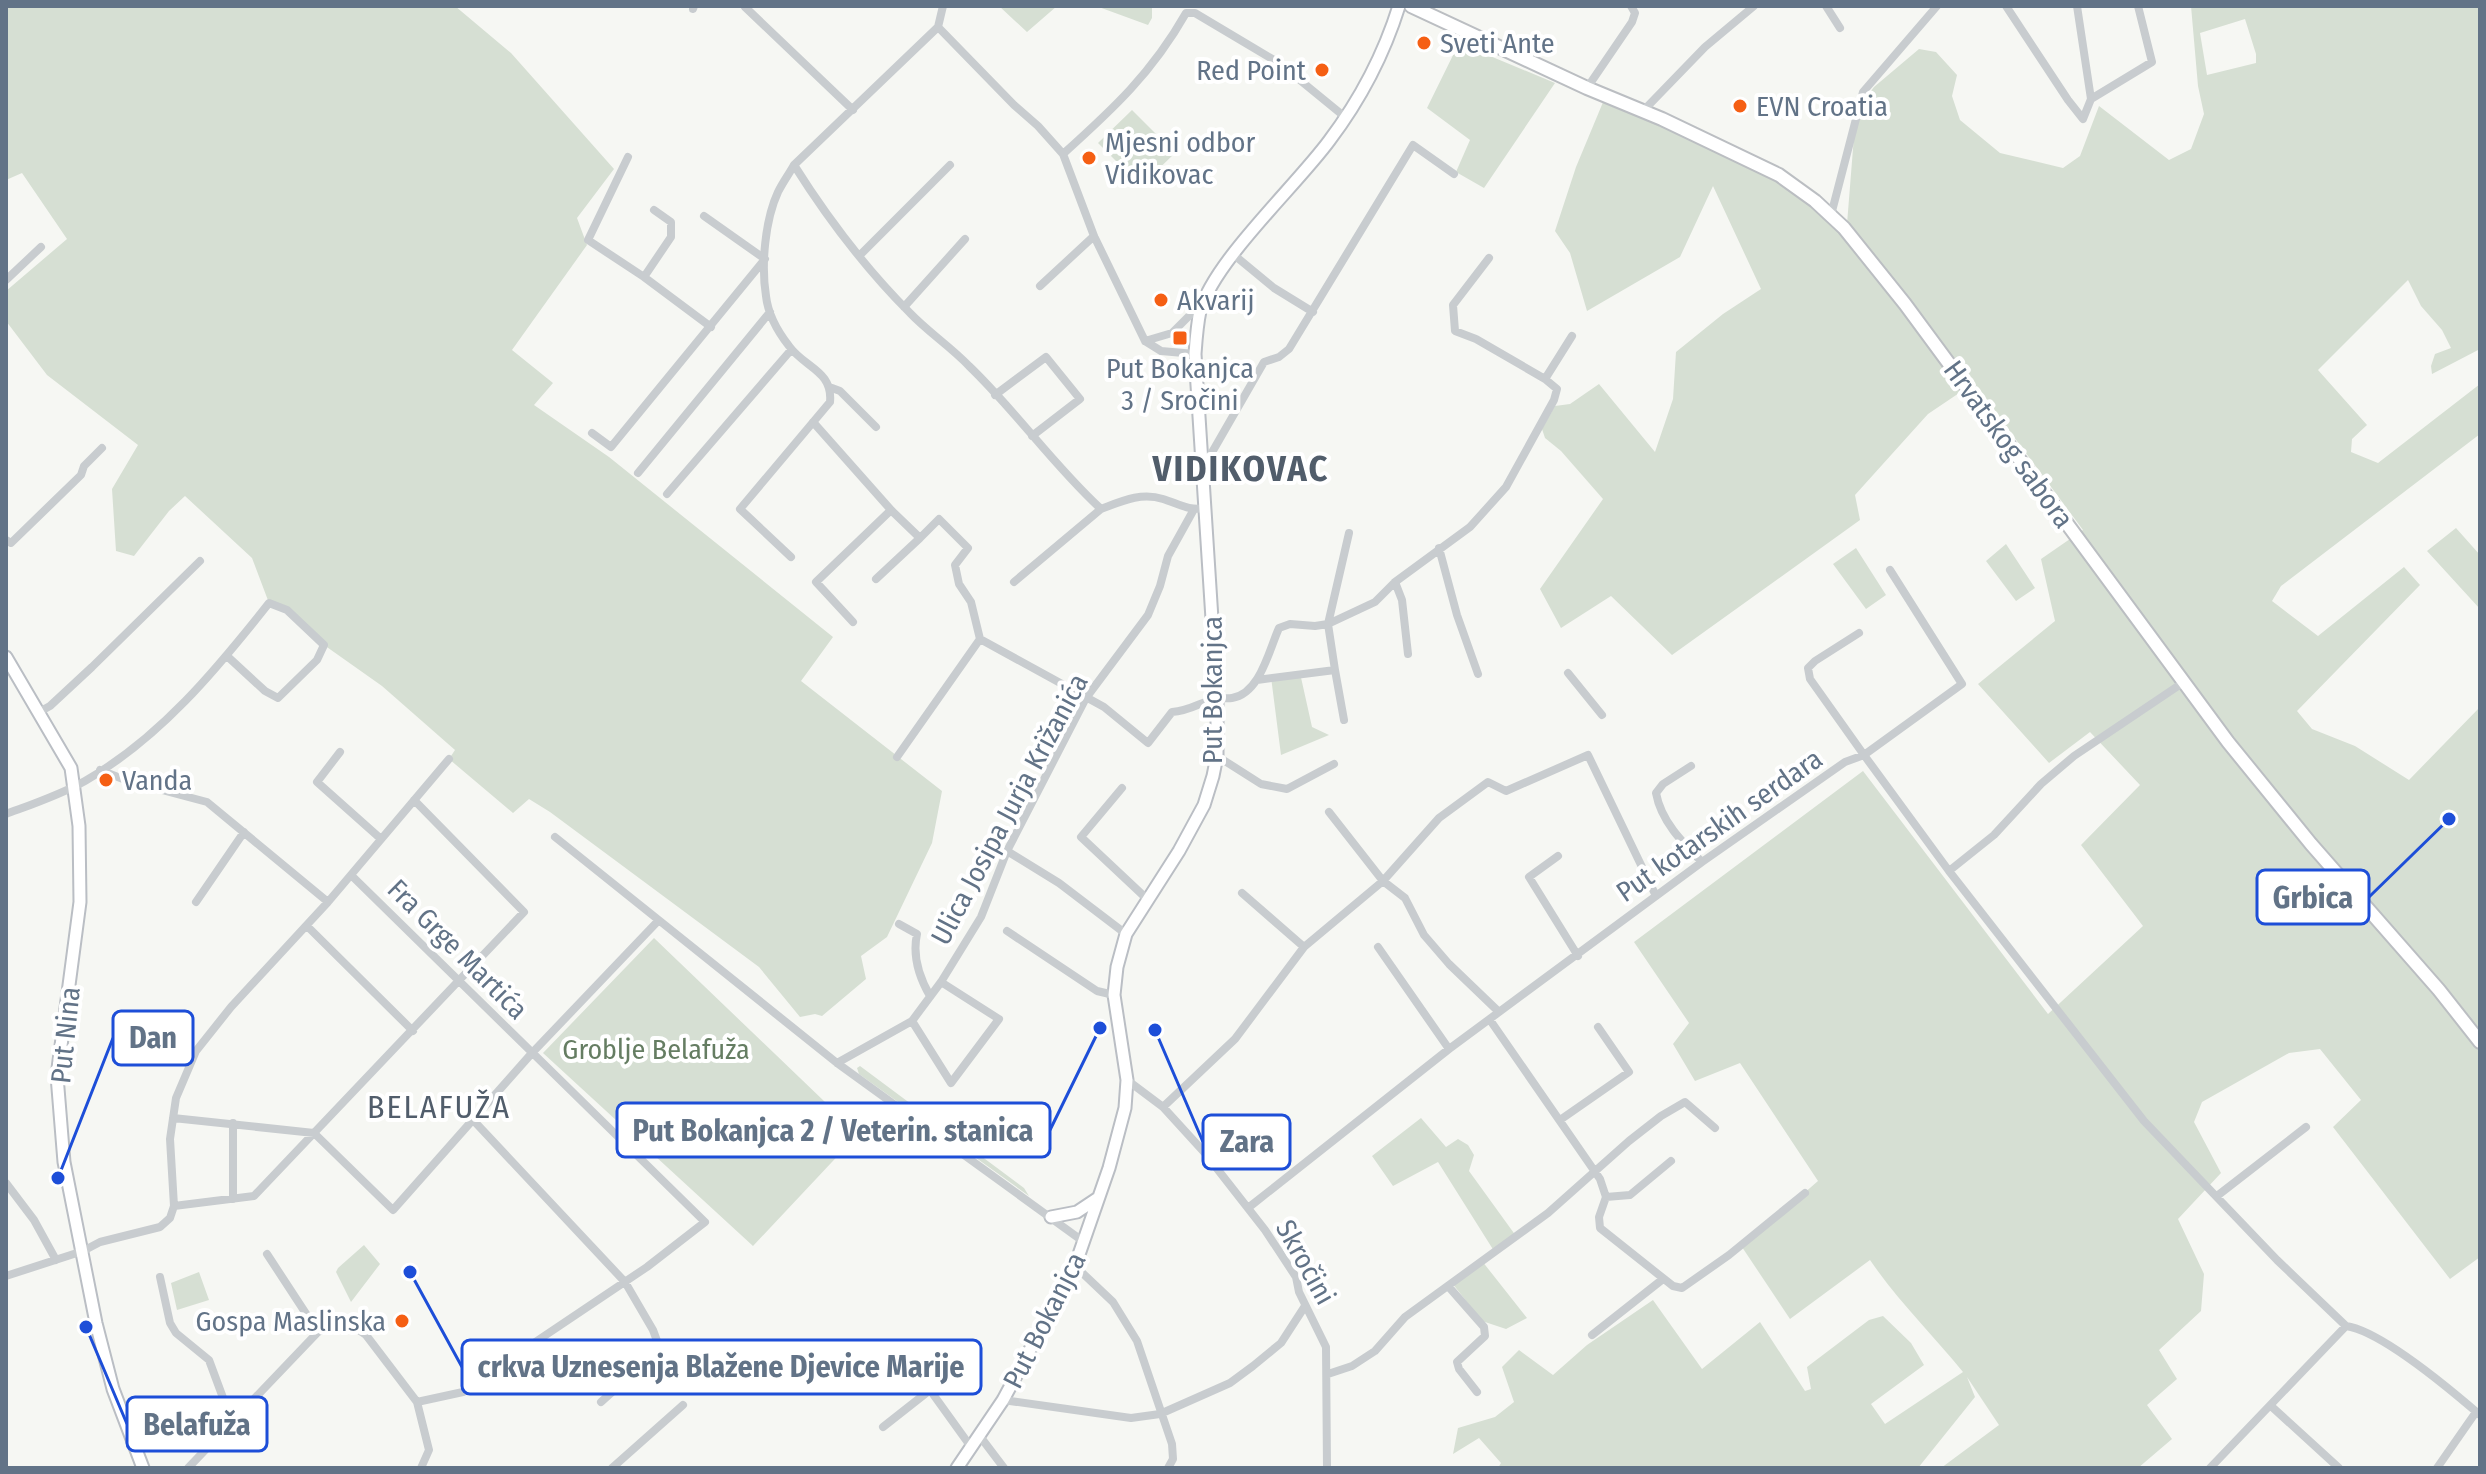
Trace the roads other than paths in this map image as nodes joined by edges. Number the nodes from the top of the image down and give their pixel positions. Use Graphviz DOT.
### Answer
graph roads {
  1 [pos="943,6"];
  2 [pos="1399,6"];
  3 [pos="1411,6"];
  4 [pos="1631,6"];
  5 [pos="1754,6"];
  6 [pos="1826,6"];
  7 [pos="1937,6"];
  8 [pos="2006,6"];
  9 [pos="2077,6"];
  10 [pos="2138,6"];
  11 [pos="745,7"];
  12 [pos="938,27"];
  13 [pos="1840,28"];
  14 [pos="1587,88"];
  15 [pos="2091,99"];
  16 [pos="853,110"];
  17 [pos="1643,111"];
  18 [pos="1345,117"];
  19 [pos="1063,154"];
  20 [pos="628,157"];
  21 [pos="794,165"];
  22 [pos="950,165"];
  23 [pos="1454,174"];
  24 [pos="654,210"];
  25 [pos="1831,215"];
  26 [pos="704,216"];
  27 [pos="1094,236"];
  28 [pos="965,239"];
  29 [pos="41,247"];
  30 [pos="1234,255"];
  31 [pos="859,256"];
  32 [pos="1489,258"];
  33 [pos="765,259"];
  34 [pos="644,277"];
  35 [pos="6,280"];
  36 [pos="1040,286"];
  37 [pos="904,307"];
  38 [pos="1201,310"];
  39 [pos="770,312"];
  40 [pos="1313,312"];
  41 [pos="711,327"];
  42 [pos="1572,336"];
  43 [pos="1145,341"];
  44 [pos="791,350"];
  45 [pos="1195,354"];
  46 [pos="1545,379"];
  47 [pos="832,388"];
  48 [pos="995,395"];
  49 [pos="813,422"];
  50 [pos="876,427"];
  51 [pos="592,433"];
  52 [pos="1032,436"];
  53 [pos="102,448"];
  54 [pos="1203,469"];
  55 [pos="638,473"];
  56 [pos="667,494"];
  57 [pos="1205,508"];
  58 [pos="1101,509"];
  59 [pos="891,510"];
  60 [pos="1193,511"];
  61 [pos="1349,533"];
  62 [pos="920,538"];
  63 [pos="6,540"];
  64 [pos="1439,548"];
  65 [pos="791,557"];
  66 [pos="200,561"];
  67 [pos="1890,570"];
  68 [pos="876,579"];
  69 [pos="1014,582"];
  70 [pos="1395,582"];
  71 [pos="853,622"];
  72 [pos="1328,624"];
  73 [pos="1859,633"];
  74 [pos="980,639"];
  75 [pos="1408,654"];
  76 [pos="227,656"];
  77 [pos="6,657"];
  78 [pos="1335,670"];
  79 [pos="1568,673"];
  80 [pos="1478,674"];
  81 [pos="1257,680"];
  82 [pos="2184,682"];
  83 [pos="1217,697"];
  84 [pos="1086,698"];
  85 [pos="39,712"];
  86 [pos="1602,715"];
  87 [pos="1344,720"];
  88 [pos="340,752"];
  89 [pos="1864,755"];
  90 [pos="1217,756"];
  91 [pos="897,757"];
  92 [pos="449,759"];
  93 [pos="1334,764"];
  94 [pos="1691,766"];
  95 [pos="100,770"];
  96 [pos="74,786"];
  97 [pos="1122,788"];
  98 [pos="414,800"];
  99 [pos="1329,812"];
  100 [pos="6,814"];
  101 [pos="244,832"];
  102 [pos="555,837"];
  103 [pos="381,839"];
  104 [pos="1007,851"];
  105 [pos="1558,856"];
  106 [pos="1702,862"];
  107 [pos="1949,871"];
  108 [pos="351,875"];
  109 [pos="1383,881"];
  110 [pos="1242,893"];
  111 [pos="1656,896"];
  112 [pos="1147,899"];
  113 [pos="196,902"];
  114 [pos="328,902"];
  115 [pos="658,921"];
  116 [pos="899,924"];
  117 [pos="307,926"];
  118 [pos="1007,931"];
  119 [pos="1126,934"];
  120 [pos="1304,947"];
  121 [pos="1378,947"];
  122 [pos="1578,956"];
  123 [pos="460,980"];
  124 [pos="941,982"];
  125 [pos="1114,995"];
  126 [pos="930,996"];
  127 [pos="1499,1012"];
  128 [pos="1490,1020"];
  129 [pos="912,1021"];
  130 [pos="1598,1027"];
  131 [pos="413,1031"];
  132 [pos="2480,1042"];
  133 [pos="1449,1049"];
  134 [pos="532,1053"];
  135 [pos="837,1063"];
  136 [pos="1127,1080"];
  137 [pos="1163,1107"];
  138 [pos="173,1118"];
  139 [pos="1560,1120"];
  140 [pos="474,1121"];
  141 [pos="233,1123"];
  142 [pos="2306,1127"];
  143 [pos="1715,1128"];
  144 [pos="314,1133"];
  145 [pos="1671,1161"];
  146 [pos="1593,1172"];
  147 [pos="6,1183"];
  148 [pos="1805,1193"];
  149 [pos="2215,1195"];
  150 [pos="1606,1197"];
  151 [pos="1099,1198"];
  152 [pos="233,1199"];
  153 [pos="174,1206"];
  154 [pos="1248,1208"];
  155 [pos="1051,1217"];
  156 [pos="1084,1242"];
  157 [pos="83,1251"];
  158 [pos="267,1254"];
  159 [pos="56,1260"];
  160 [pos="1075,1266"];
  161 [pos="6,1276"];
  162 [pos="160,1277"];
  163 [pos="1663,1279"];
  164 [pos="625,1282"];
  165 [pos="1448,1286"];
  166 [pos="1305,1306"];
  167 [pos="2346,1326"];
  168 [pos="318,1332"];
  169 [pos="1592,1335"];
  170 [pos="1328,1374"];
  171 [pos="1477,1392"];
  172 [pos="1003,1400"];
  173 [pos="417,1402"];
  174 [pos="601,1402"];
  175 [pos="683,1405"];
  176 [pos="2271,1406"];
  177 [pos="2478,1413"];
  178 [pos="1160,1414"];
  179 [pos="232,1422"];
  180 [pos="883,1427"];
  181 [pos="979,1435"];
  182 [pos="971,1447"];
  183 [pos="143,1468"];
  184 [pos="188,1468"];
  185 [pos="421,1468"];
  186 [pos="612,1468"];
  187 [pos="957,1468"];
  188 [pos="1004,1468"];
  189 [pos="1168,1468"];
  190 [pos="1327,1468"];
  191 [pos="2210,1468"];
  192 [pos="2339,1468"];
  193 [pos="2437,1468"];
  1 -- 12 [label="street"];
  2 -- 18 [label="main road, Put Bokanjca"];
  3 -- 14 [label="main road, Hrvatskog sabora"];
  4 -- 14 [label="street"];
  5 -- 17 [label="street"];
  6 -- 13 [label="street"];
  7 -- 25 [label="street"];
  8 -- 15 [label="street"];
  9 -- 15 [label="street"];
  10 -- 15 [label="street"];
  11 -- 16 [label="street"];
  12 -- 16 [label="street"];
  12 -- 19 [label="street"];
  14 -- 17 [label="main road, Hrvatskog sabora"];
  16 -- 21 [label="street"];
  17 -- 25 [label="main road, Hrvatskog sabora"];
  18 -- 19 [label="street"];
  18 -- 30 [label="main road, Put Bokanjca"];
  19 -- 27 [label="street"];
  20 -- 34 [label="street"];
  21 -- 31 [label="street"];
  21 -- 33 [label="street"];
  22 -- 31 [label="street"];
  23 -- 40 [label="street"];
  24 -- 34 [label="street"];
  25 -- 82 [label="main road, Hrvatskog sabora"];
  26 -- 33 [label="street"];
  27 -- 36 [label="street"];
  27 -- 43 [label="street"];
  28 -- 37 [label="street"];
  29 -- 35 [label="street"];
  30 -- 38 [label="main road, Put Bokanjca"];
  30 -- 40 [label="street"];
  31 -- 37 [label="street"];
  32 -- 46 [label="street"];
  33 -- 39 [label="street"];
  33 -- 41 [label="street"];
  34 -- 41 [label="street"];
  37 -- 48 [label="street"];
  38 -- 43 [label="street"];
  38 -- 45 [label="main road, Put Bokanjca"];
  39 -- 44 [label="street"];
  39 -- 55 [label="street"];
  40 -- 54 [label="street"];
  41 -- 51 [label="street"];
  42 -- 46 [label="street"];
  43 -- 45 [label="street"];
  44 -- 47 [label="street"];
  44 -- 56 [label="street"];
  45 -- 54 [label="main road, Put Bokanjca"];
  46 -- 64 [label="street"];
  47 -- 49 [label="street"];
  47 -- 50 [label="street"];
  48 -- 52 [label="street"];
  48 -- 52 [label="street"];
  49 -- 59 [label="street"];
  49 -- 65 [label="street"];
  52 -- 58 [label="street"];
  53 -- 63 [label="street"];
  54 -- 57 [label="main road, Put Bokanjca"];
  57 -- 60 [label="street"];
  57 -- 83 [label="main road, Put Bokanjca"];
  58 -- 60 [label="street"];
  58 -- 69 [label="street"];
  59 -- 62 [label="street"];
  59 -- 71 [label="street"];
  60 -- 84 [label="street, Ulica Josipa Jurja Križanića"];
  61 -- 72 [label="street"];
  62 -- 68 [label="street"];
  62 -- 74 [label="street"];
  64 -- 70 [label="street"];
  64 -- 80 [label="street"];
  66 -- 85 [label="street"];
  67 -- 89 [label="street"];
  70 -- 72 [label="street"];
  70 -- 75 [label="street"];
  72 -- 78 [label="street"];
  72 -- 81 [label="street"];
  73 -- 89 [label="street"];
  74 -- 84 [label="street"];
  74 -- 91 [label="street"];
  76 -- 76 [label="street"];
  76 -- 95 [label="street"];
  77 -- 85 [label="main road, Put Nina"];
  78 -- 81 [label="street"];
  78 -- 87 [label="street"];
  79 -- 86 [label="street"];
  81 -- 83 [label="street"];
  82 -- 107 [label="street"];
  82 -- 132 [label="main road, Hrvatskog sabora"];
  83 -- 84 [label="street"];
  83 -- 90 [label="main road, Put Bokanjca"];
  84 -- 104 [label="street, Ulica Josipa Jurja Križanića"];
  85 -- 96 [label="main road, Put Nina"];
  88 -- 103 [label="street"];
  89 -- 106 [label="street, Put kotarskih serdara"];
  89 -- 107 [label="street, Put kotarskih serdara"];
  90 -- 93 [label="street"];
  90 -- 112 [label="main road, Put Bokanjca"];
  92 -- 98 [label="street"];
  94 -- 106 [label="street"];
  95 -- 96 [label="street"];
  95 -- 101 [label="street"];
  96 -- 100 [label="street"];
  96 -- 157 [label="main road, Put Nina"];
  97 -- 112 [label="street"];
  98 -- 103 [label="street"];
  98 -- 123 [label="street"];
  99 -- 109 [label="street"];
  101 -- 113 [label="street"];
  101 -- 114 [label="street"];
  102 -- 115 [label="street"];
  103 -- 108 [label="street"];
  104 -- 119 [label="street"];
  104 -- 124 [label="street, Ulica Josipa Jurja Križanića"];
  105 -- 122 [label="street"];
  106 -- 111 [label="street, Put kotarskih serdara"];
  107 -- 149 [label="street, Put kotarskih serdara"];
  108 -- 114 [label="street"];
  108 -- 123 [label="street, Fra Grge Martića"];
  109 -- 111 [label="street"];
  109 -- 120 [label="street"];
  109 -- 127 [label="street"];
  110 -- 120 [label="street"];
  111 -- 122 [label="street, Put kotarskih serdara"];
  112 -- 119 [label="main road, Put Bokanjca"];
  114 -- 117 [label="street"];
  115 -- 134 [label="street"];
  115 -- 135 [label="street"];
  116 -- 126 [label="street"];
  117 -- 131 [label="street"];
  117 -- 138 [label="street"];
  118 -- 125 [label="street"];
  119 -- 125 [label="main road, Put Bokanjca"];
  120 -- 137 [label="street"];
  121 -- 133 [label="street"];
  122 -- 127 [label="street, Put kotarskih serdara"];
  123 -- 131 [label="street"];
  123 -- 134 [label="street, Fra Grge Martića"];
  124 -- 126 [label="street, Ulica Josipa Jurja Križanića"];
  124 -- 129 [label="street"];
  125 -- 136 [label="main road, Put Bokanjca"];
  126 -- 129 [label="street, Ulica Josipa Jurja Križanića"];
  127 -- 128 [label="street, Put kotarskih serdara"];
  128 -- 133 [label="street, Put kotarskih serdara"];
  128 -- 139 [label="street"];
  129 -- 135 [label="street, Ulica Josipa Jurja Križanića"];
  130 -- 139 [label="street"];
  131 -- 144 [label="street"];
  133 -- 154 [label="street, Put kotarskih serdara"];
  134 -- 140 [label="street"];
  134 -- 164 [label="street, Fra Grge Martića"];
  135 -- 155 [label="street"];
  136 -- 137 [label="street, Skročini"];
  136 -- 151 [label="main road, Put Bokanjca"];
  137 -- 154 [label="street, Skročini"];
  138 -- 141 [label="street"];
  138 -- 153 [label="street"];
  139 -- 146 [label="street"];
  140 -- 144 [label="street"];
  140 -- 164 [label="street"];
  141 -- 144 [label="street"];
  141 -- 152 [label="street"];
  142 -- 149 [label="street"];
  143 -- 146 [label="street"];
  144 -- 152 [label="street"];
  145 -- 150 [label="street"];
  146 -- 150 [label="street"];
  146 -- 165 [label="street"];
  147 -- 159 [label="street"];
  148 -- 163 [label="street"];
  149 -- 167 [label="street, Put kotarskih serdara"];
  150 -- 163 [label="street"];
  151 -- 155 [label="main road"];
  151 -- 156 [label="main road, Put Bokanjca"];
  152 -- 153 [label="street"];
  153 -- 157 [label="street"];
  154 -- 166 [label="street, Skročini"];
  155 -- 156 [label="street"];
  156 -- 160 [label="main road, Put Bokanjca"];
  157 -- 159 [label="street"];
  157 -- 183 [label="main road, Put Nina"];
  158 -- 168 [label="street"];
  159 -- 161 [label="street"];
  160 -- 172 [label="main road, Put Bokanjca"];
  160 -- 178 [label="street"];
  162 -- 179 [label="street"];
  163 -- 169 [label="street"];
  164 -- 173 [label="street"];
  164 -- 174 [label="street"];
  165 -- 170 [label="street"];
  165 -- 171 [label="street"];
  166 -- 170 [label="street, Skročini"];
  166 -- 178 [label="street"];
  167 -- 176 [label="street"];
  167 -- 177 [label="street, Put kotarskih serdara"];
  168 -- 173 [label="street"];
  168 -- 179 [label="street"];
  170 -- 190 [label="street, Skročini"];
  172 -- 178 [label="street"];
  172 -- 181 [label="main road, Put Bokanjca"];
  173 -- 185 [label="street"];
  175 -- 186 [label="street"];
  176 -- 191 [label="street"];
  176 -- 192 [label="street"];
  177 -- 193 [label="street"];
  178 -- 189 [label="street"];
  179 -- 184 [label="street"];
  180 -- 182 [label="street"];
  181 -- 182 [label="main road, Put Bokanjca"];
  181 -- 188 [label="street"];
  182 -- 187 [label="main road, Put Bokanjca"];
}
